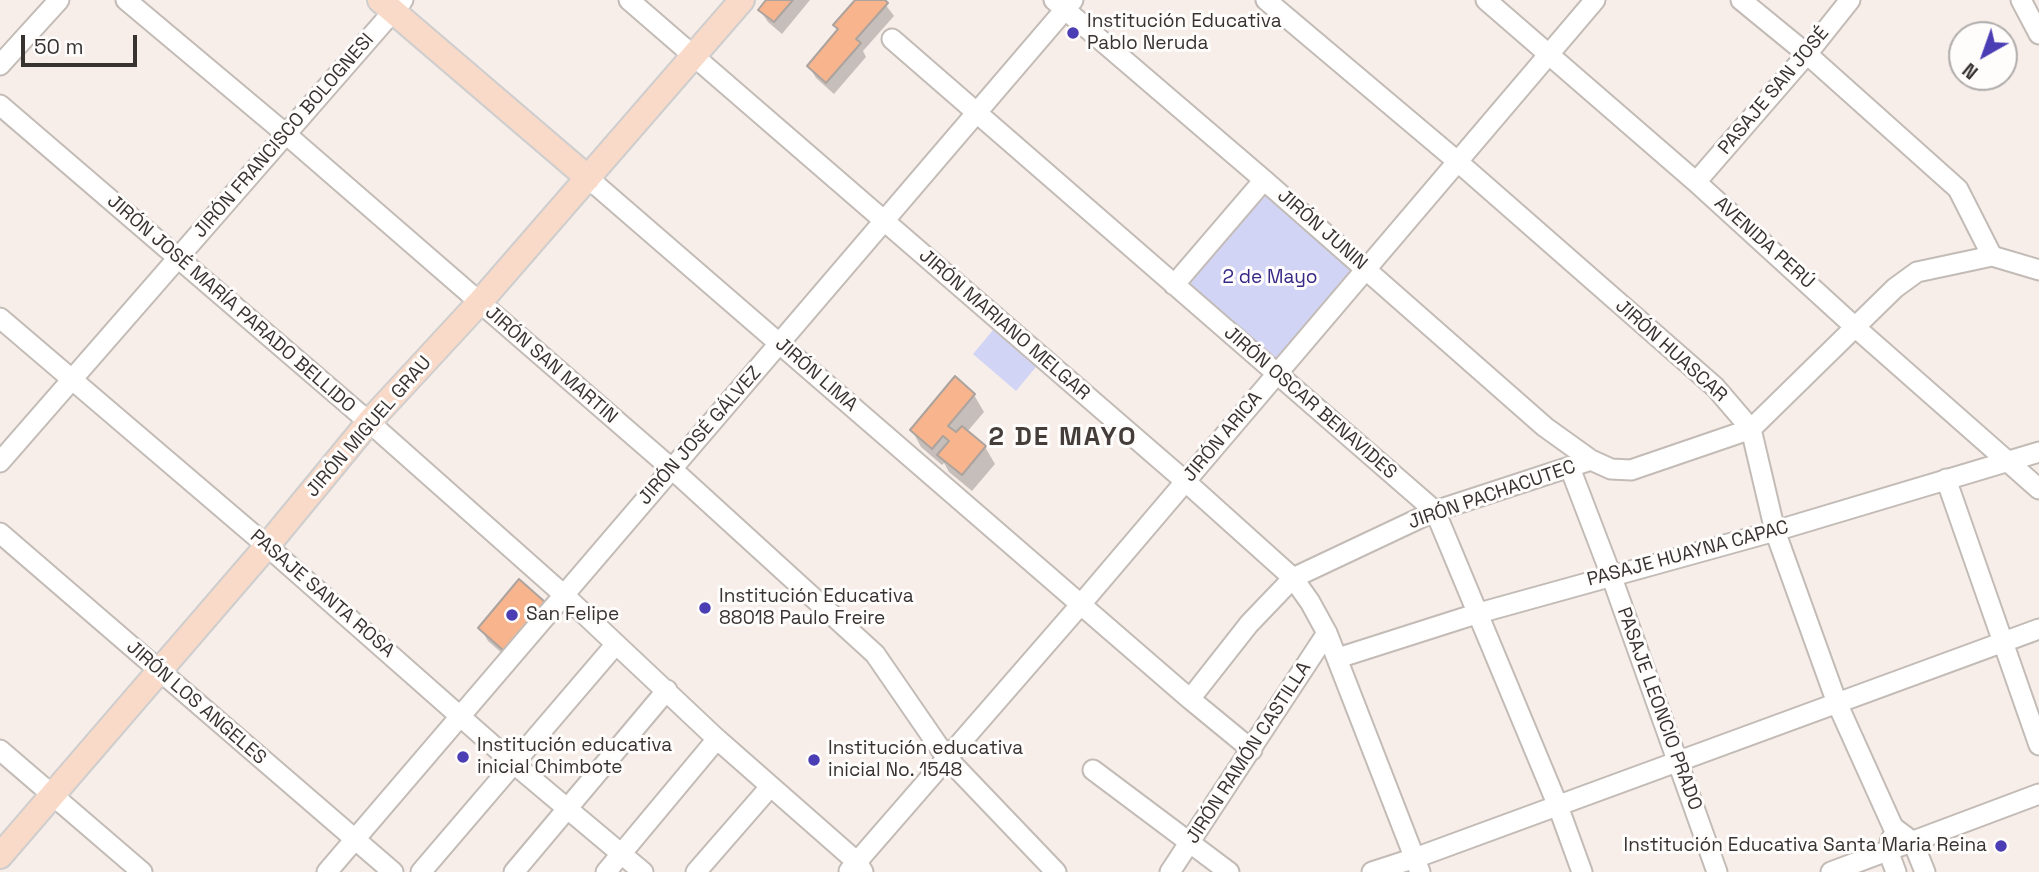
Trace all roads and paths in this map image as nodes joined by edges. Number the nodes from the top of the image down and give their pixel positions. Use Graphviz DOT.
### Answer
graph roads {
  1 [pos="59,0"];
  2 [pos="126,0"];
  3 [pos="629,0"];
  4 [pos="742,0"];
  5 [pos="1266,0"];
  6 [pos="1486,0"];
  7 [pos="1595,0"];
  8 [pos="1741,0"];
  9 [pos="1850,0"];
  10 [pos="2021,0"];
  11 [pos="1064,3"];
  12 [pos="392,4"];
  13 [pos="2039,34"];
  14 [pos="892,39"];
  15 [pos="1549,53"];
  16 [pos="1807,54"];
  17 [pos="693,57"];
  18 [pos="0,65"];
  19 [pos="0,106"];
  20 [pos="977,113"];
  21 [pos="287,135"];
  22 [pos="1457,161"];
  23 [pos="588,178"];
  24 [pos="1264,180"];
  25 [pos="1696,181"];
  26 [pos="884,221"];
  27 [pos="1992,256"];
  28 [pos="178,258"];
  29 [pos="1366,268"];
  30 [pos="2039,270"];
  31 [pos="1174,285"];
  32 [pos="479,303"];
  33 [pos="0,317"];
  34 [pos="1855,327"];
  35 [pos="779,343"];
  36 [pos="1276,374"];
  37 [pos="73,380"];
  38 [pos="369,422"];
  39 [pos="1751,429"];
  40 [pos="2039,452"];
  41 [pos="1591,460"];
  42 [pos="0,462"];
  43 [pos="2008,462"];
  44 [pos="672,468"];
  45 [pos="1570,468"];
  46 [pos="1946,479"];
  47 [pos="1185,481"];
  48 [pos="2039,489"];
  49 [pos="1435,511"];
  50 [pos="1775,531"];
  51 [pos="0,533"];
  52 [pos="267,546"];
  53 [pos="1611,575"];
  54 [pos="1293,578"];
  55 [pos="564,595"];
  56 [pos="1082,603"];
  57 [pos="1479,613"];
  58 [pos="2039,629"];
  59 [pos="1327,633"];
  60 [pos="2004,642"];
  61 [pos="616,644"];
  62 [pos="1338,658"];
  63 [pos="159,672"];
  64 [pos="667,690"];
  65 [pos="1190,699"];
  66 [pos="1837,703"];
  67 [pos="461,716"];
  68 [pos="717,739"];
  69 [pos="2039,746"];
  70 [pos="0,750"];
  71 [pos="1252,750"];
  72 [pos="946,757"];
  73 [pos="1678,761"];
  74 [pos="513,763"];
  75 [pos="1093,770"];
  76 [pos="770,787"];
  77 [pos="51,794"];
  78 [pos="2039,794"];
  79 [pos="1558,806"];
  80 [pos="568,808"];
  81 [pos="1893,827"];
  82 [pos="355,839"];
  83 [pos="1913,842"];
  84 [pos="1190,843"];
  85 [pos="1888,851"];
  86 [pos="621,854"];
  87 [pos="0,856"];
  88 [pos="1418,865"];
  89 [pos="856,869"];
  90 [pos="142,872"];
  91 [pos="327,872"];
  92 [pos="393,872"];
  93 [pos="421,872"];
  94 [pos="514,872"];
  95 [pos="606,872"];
  96 [pos="643,872"];
  97 [pos="696,872"];
  98 [pos="1056,872"];
  99 [pos="1170,872"];
  100 [pos="1229,872"];
  101 [pos="1371,872"];
  102 [pos="1582,872"];
  103 [pos="1717,872"];
  104 [pos="1831,872"];
  105 [pos="1896,872"];
  106 [pos="1925,872"];
  1 -- 18 [label="street"];
  2 -- 21 [label="street, JIRÓN SAN MARTIN"];
  3 -- 17 [label="street, JIRÓN MARIANO MELGAR"];
  4 -- 17 [label="main road, JIRÓN MIGUEL GRAU"];
  5 -- 22 [label="street, JIRÓN HUASCAR"];
  6 -- 15 [label="street, AVENIDA PERÚ"];
  7 -- 15 [label="street, JIRÓN ARICA"];
  8 -- 16 [label="street"];
  9 -- 16 [label="street, PASAJE SAN JOSÉ"];
  10 -- 13 [label="street"];
  11 -- 20 [label="street, JIRÓN JOSÉ GÁLVEZ"];
  11 -- 24 [label="street, JIRÓN JUNIN"];
  12 -- 21 [label="street, JIRÓN FRANCISCO BOLOGNESI"];
  12 -- 23 [label="main road, JIRÓN LIMA"];
  14 -- 20 [label="street, JIRÓN OSCAR BENAVIDES"];
  15 -- 22 [label="street, JIRÓN ARICA"];
  15 -- 25 [label="street, AVENIDA PERÚ"];
  16 -- 25 [label="street, PASAJE SAN JOSÉ"];
  16 -- 27 [label="street"];
  17 -- 23 [label="main road, JIRÓN MIGUEL GRAU"];
  17 -- 26 [label="street, JIRÓN MARIANO MELGAR"];
  19 -- 28 [label="street, JIRÓN JOSÉ MARÍA PARADO BELLIDO"];
  20 -- 26 [label="street, JIRÓN JOSÉ GÁLVEZ"];
  20 -- 31 [label="street, JIRÓN OSCAR BENAVIDES"];
  21 -- 28 [label="street, JIRÓN FRANCISCO BOLOGNESI"];
  21 -- 32 [label="street, JIRÓN SAN MARTIN"];
  22 -- 29 [label="street, JIRÓN ARICA"];
  22 -- 39 [label="street, JIRÓN HUASCAR"];
  23 -- 32 [label="main road, JIRÓN MIGUEL GRAU"];
  23 -- 35 [label="street, JIRÓN LIMA"];
  24 -- 29 [label="street, JIRÓN JUNIN"];
  24 -- 31 [label="street"];
  25 -- 34 [label="street, AVENIDA PERÚ"];
  26 -- 35 [label="street, JIRÓN JOSÉ GÁLVEZ"];
  26 -- 47 [label="street, JIRÓN MARIANO MELGAR"];
  27 -- 30 [label="street, JIRÓN PACHACUTEC"];
  27 -- 34 [label="street, JIRÓN PACHACUTEC"];
  28 -- 37 [label="street, JIRÓN FRANCISCO BOLOGNESI"];
  28 -- 38 [label="street, JIRÓN JOSÉ MARÍA PARADO BELLIDO"];
  29 -- 36 [label="street, JIRÓN ARICA"];
  29 -- 41 [label="street, JIRÓN JUNIN"];
  31 -- 36 [label="street, JIRÓN OSCAR BENAVIDES"];
  32 -- 38 [label="main road, JIRÓN MIGUEL GRAU"];
  32 -- 44 [label="street, JIRÓN SAN MARTIN"];
  33 -- 37 [label="street, PASAJE SANTA ROSA"];
  34 -- 39 [label="street, JIRÓN PACHACUTEC"];
  34 -- 43 [label="street, AVENIDA PERÚ"];
  35 -- 44 [label="street, JIRÓN JOSÉ GÁLVEZ"];
  35 -- 56 [label="street, JIRÓN LIMA"];
  36 -- 47 [label="street, JIRÓN ARICA"];
  36 -- 49 [label="street, JIRÓN OSCAR BENAVIDES"];
  37 -- 42 [label="street, JIRÓN FRANCISCO BOLOGNESI"];
  37 -- 52 [label="street, PASAJE SANTA ROSA"];
  38 -- 52 [label="main road, JIRÓN MIGUEL GRAU"];
  38 -- 55 [label="street, JIRÓN JOSÉ MARÍA PARADO BELLIDO"];
  39 -- 41 [label="street, JIRÓN PACHACUTEC"];
  39 -- 50 [label="street, JIRÓN HUASCAR"];
  40 -- 43 [label="street, PASAJE HUAYNA CAPAC"];
  41 -- 45 [label="street, JIRÓN PACHACUTEC"];
  43 -- 46 [label="street, PASAJE HUAYNA CAPAC"];
  43 -- 48 [label="street, AVENIDA PERÚ"];
  44 -- 55 [label="street, JIRÓN JOSÉ GÁLVEZ"];
  44 -- 72 [label="street, JIRÓN SAN MARTIN"];
  45 -- 49 [label="street, JIRÓN PACHACUTEC"];
  45 -- 53 [label="street, PASAJE LEONCIO PRADO"];
  46 -- 50 [label="street, PASAJE HUAYNA CAPAC"];
  46 -- 60 [label="street"];
  47 -- 54 [label="street, JIRÓN MARIANO MELGAR"];
  47 -- 56 [label="street, JIRÓN ARICA"];
  49 -- 54 [label="street, JIRÓN PACHACUTEC"];
  49 -- 57 [label="street, JIRÓN OSCAR BENAVIDES"];
  50 -- 53 [label="street, PASAJE HUAYNA CAPAC"];
  50 -- 66 [label="street, JIRÓN HUASCAR"];
  51 -- 63 [label="street, JIRÓN LOS ANGELES"];
  52 -- 63 [label="main road, JIRÓN MIGUEL GRAU"];
  52 -- 67 [label="street, PASAJE SANTA ROSA"];
  53 -- 57 [label="street, PASAJE HUAYNA CAPAC"];
  53 -- 73 [label="street, PASAJE LEONCIO PRADO"];
  54 -- 59 [label="street, JIRÓN MARIANO MELGAR"];
  54 -- 65 [label="street, JIRÓN PACHACUTEC"];
  55 -- 61 [label="street, JIRÓN JOSÉ MARÍA PARADO BELLIDO"];
  55 -- 67 [label="street, JIRÓN JOSÉ GÁLVEZ"];
  56 -- 65 [label="street, JIRÓN LIMA"];
  56 -- 72 [label="street, JIRÓN ARICA"];
  57 -- 62 [label="street, PASAJE HUAYNA CAPAC"];
  57 -- 79 [label="street, JIRÓN OSCAR BENAVIDES"];
  58 -- 60 [label="street"];
  59 -- 62 [label="street, JIRÓN MARIANO MELGAR"];
  59 -- 71 [label="street, JIRÓN RAMÓN CASTILLA"];
  60 -- 66 [label="street"];
  60 -- 69 [label="street"];
  61 -- 64 [label="street, JIRÓN JOSÉ MARÍA PARADO BELLIDO"];
  61 -- 74 [label="street"];
  62 -- 88 [label="street, JIRÓN MARIANO MELGAR"];
  63 -- 77 [label="main road, JIRÓN MIGUEL GRAU"];
  63 -- 82 [label="street, JIRÓN LOS ANGELES"];
  64 -- 68 [label="street, JIRÓN JOSÉ MARÍA PARADO BELLIDO"];
  64 -- 80 [label="street"];
  65 -- 71 [label="street, JIRÓN LIMA"];
  66 -- 73 [label="street"];
  66 -- 81 [label="street, JIRÓN HUASCAR"];
  67 -- 74 [label="street, PASAJE SANTA ROSA"];
  67 -- 82 [label="street, JIRÓN JOSÉ GÁLVEZ"];
  68 -- 76 [label="street, JIRÓN JOSÉ MARÍA PARADO BELLIDO"];
  68 -- 86 [label="street"];
  70 -- 77 [label="street"];
  71 -- 84 [label="street, JIRÓN RAMÓN CASTILLA"];
  72 -- 89 [label="street, JIRÓN ARICA"];
  72 -- 98 [label="street, JIRÓN SAN MARTIN"];
  73 -- 79 [label="street"];
  73 -- 103 [label="street, PASAJE LEONCIO PRADO"];
  74 -- 80 [label="street, PASAJE SANTA ROSA"];
  74 -- 93 [label="street"];
  75 -- 84 [label="street"];
  76 -- 89 [label="street, JIRÓN JOSÉ MARÍA PARADO BELLIDO"];
  76 -- 97 [label="street"];
  77 -- 87 [label="main road, JIRÓN MIGUEL GRAU"];
  77 -- 90 [label="street"];
  78 -- 83 [label="street"];
  79 -- 88 [label="street"];
  79 -- 102 [label="street, JIRÓN OSCAR BENAVIDES"];
  80 -- 86 [label="street, PASAJE SANTA ROSA"];
  80 -- 94 [label="street"];
  81 -- 83 [label="street, JIRÓN HUASCAR"];
  81 -- 85 [label="street"];
  82 -- 91 [label="street, JIRÓN JOSÉ GÁLVEZ"];
  82 -- 92 [label="street, JIRÓN LOS ANGELES"];
  83 -- 85 [label="street"];
  83 -- 106 [label="street"];
  84 -- 99 [label="street, JIRÓN RAMÓN CASTILLA"];
  84 -- 100 [label="street"];
  85 -- 104 [label="street"];
  85 -- 105 [label="street"];
  86 -- 95 [label="street"];
  86 -- 96 [label="street, PASAJE SANTA ROSA"];
  88 -- 101 [label="street"];
}
